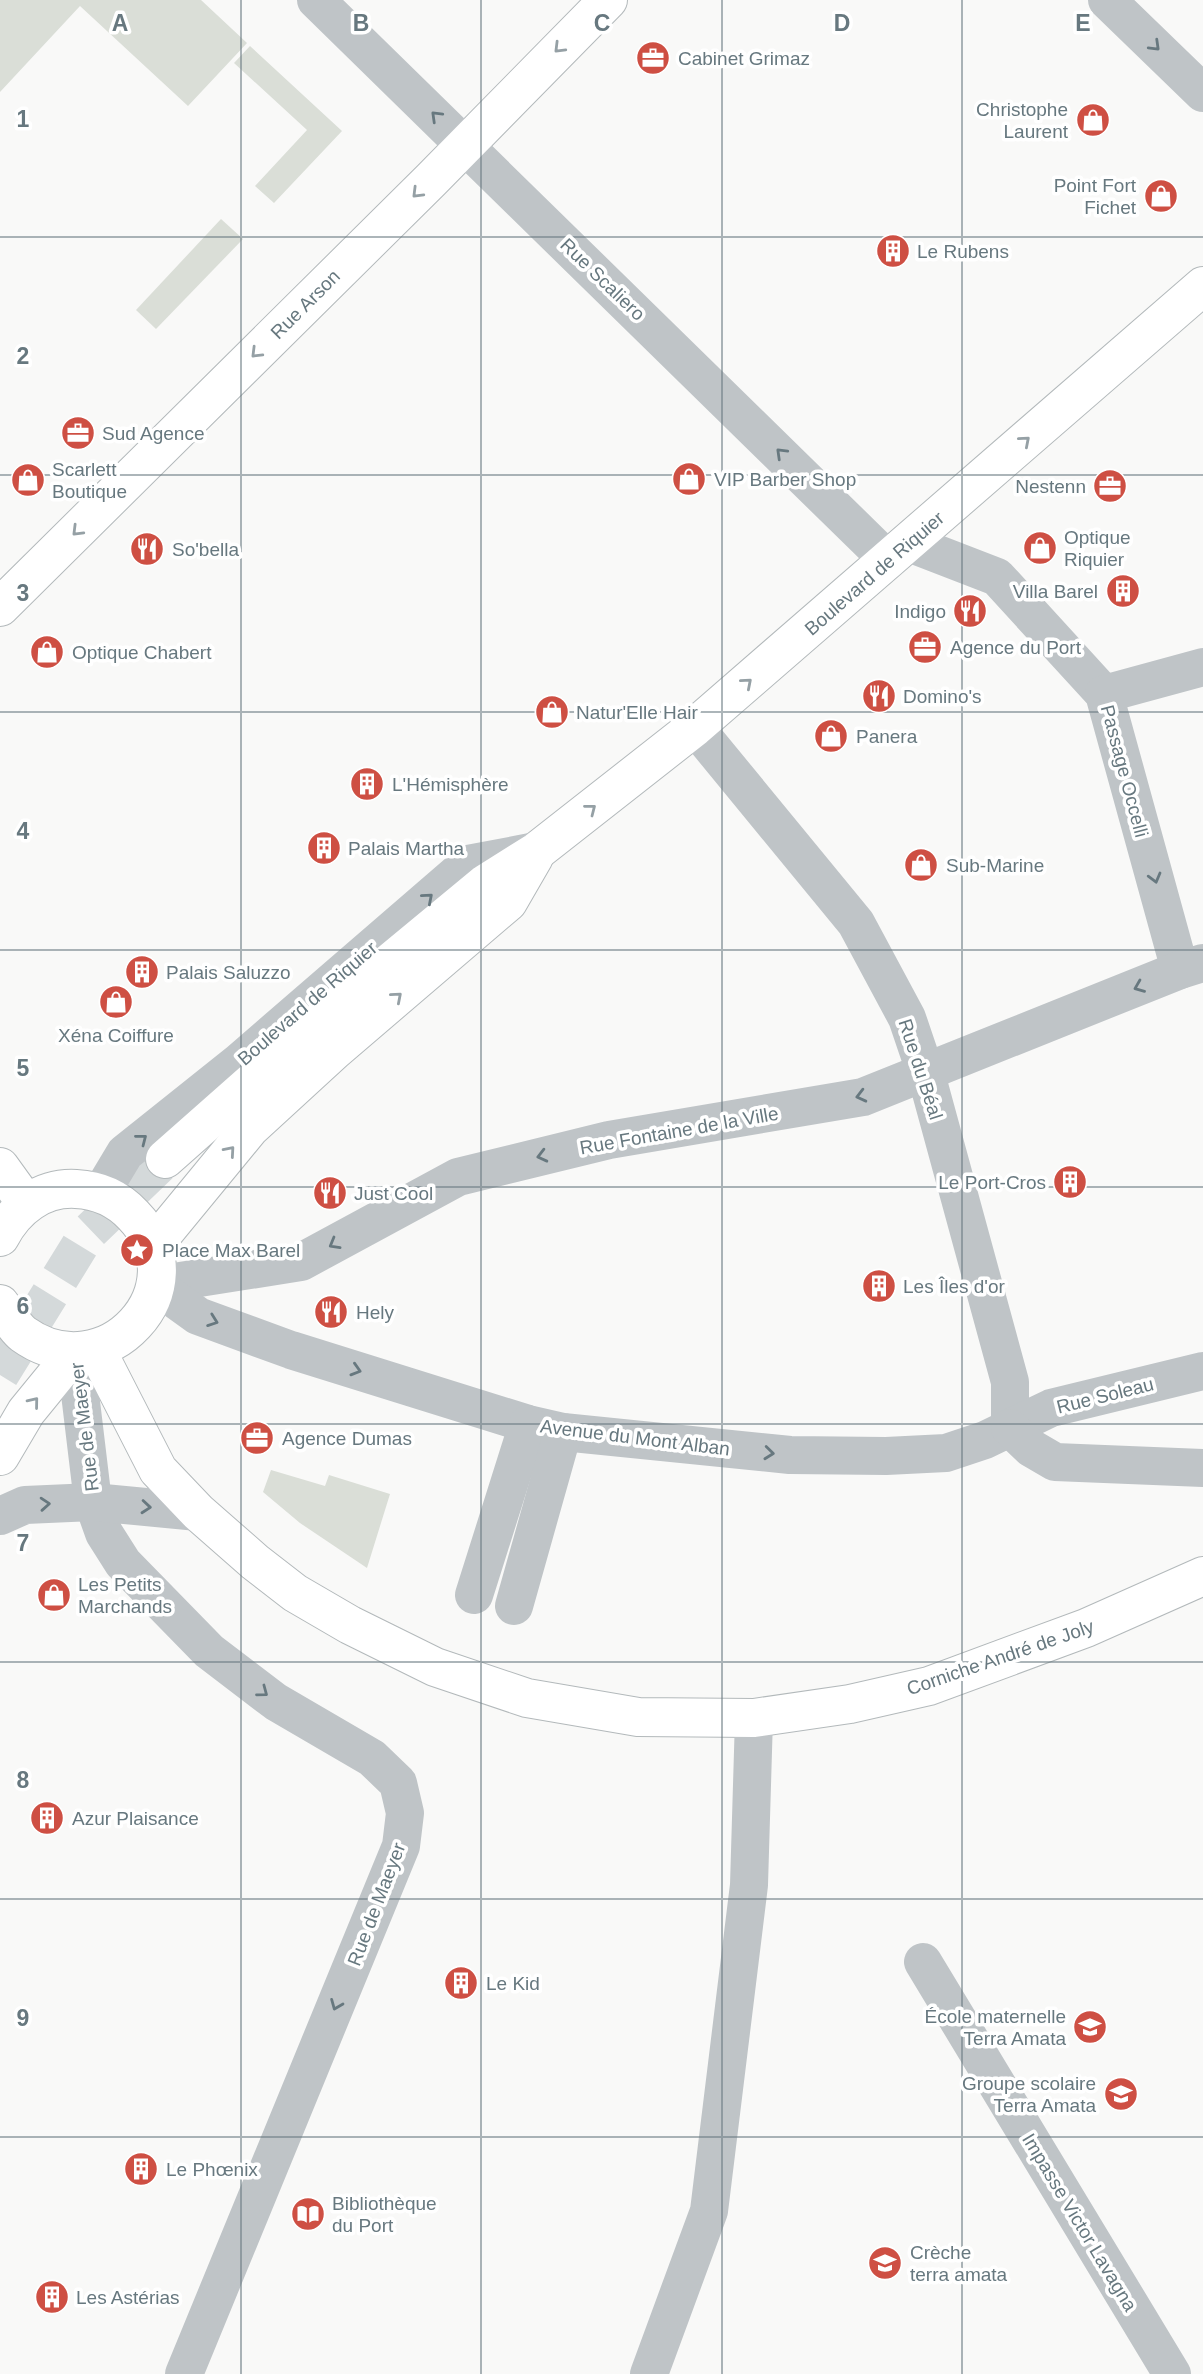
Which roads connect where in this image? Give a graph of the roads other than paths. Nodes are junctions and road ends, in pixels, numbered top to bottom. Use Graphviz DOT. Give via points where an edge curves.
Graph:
graph roads {
  1 [pos="316,0"];
  2 [pos="608,0"];
  3 [pos="1107,0"];
  4 [pos="1203,93"];
  5 [pos="465,144"];
  6 [pos="1203,286"];
  7 [pos="898,551"];
  8 [pos="0,607"];
  9 [pos="1203,667"];
  10 [pos="1104,694"];
  11 [pos="695,727"];
  12 [pos="537,851"];
  13 [pos="1191,967"];
  14 [pos="926,1074"];
  15 [pos="164,1159"];
  16 [pos="0,1167"];
  17 [pos="101,1193"];
  18 [pos="26,1203"];
  19 [pos="0,1237"];
  20 [pos="153,1246"];
  21 [pos="155,1285"];
  22 [pos="0,1304"];
  23 [pos="85,1350"];
  24 [pos="1203,1371"];
  25 [pos="545,1428"];
  26 [pos="1010,1428"];
  27 [pos="0,1456"];
  28 [pos="1203,1468"];
  29 [pos="93,1502"];
  30 [pos="198,1512"];
  31 [pos="0,1516"];
  32 [pos="1203,1576"];
  33 [pos="474,1595"];
  34 [pos="514,1606"];
  35 [pos="754,1718"];
  36 [pos="923,1962"];
  37 [pos="184,2374"];
  38 [pos="649,2374"];
  39 [pos="1172,2374"];
  5 -- 1 [label="street, Rue Scaliero, one-way"];
  2 -- 5 [label="main road, Rue Arson, one-way"];
  3 -- 4 [label="street, one-way"];
  7 -- 5 [label="street, Rue Scaliero, one-way"];
  5 -- 8 [label="main road, Rue Arson, one-way"];
  7 -- 6 [label="main road, Boulevard de Riquier, one-way"];
  7 -- 10 [label="street, Passage Occelli" via="997,577"];
  11 -- 7 [label="main road, Boulevard de Riquier, one-way"];
  9 -- 10 [label="street"];
  10 -- 13 [label="street, Passage Occelli, one-way"];
  12 -- 11 [label="main road, Boulevard de Riquier, one-way"];
  11 -- 14 [label="street, Rue du Béal" via="856,923 907,1018"];
  12 -- 15 [label="main road, Boulevard de Riquier" via="486,883"];
  17 -- 12 [label="street, Boulevard de Riquier, one-way" via="125,1153 239,1062 468,864"];
  20 -- 12 [label="main road, Boulevard de Riquier, one-way" via="250,1128 508,902"];
  13 -- 14 [label="street, Rue Fontaine de la Ville, one-way"];
  14 -- 21 [label="street, Rue Fontaine de la Ville, one-way" via="863,1097 609,1140 458,1177 301,1262"];
  14 -- 26 [label="street, Rue du Béal" via="1010,1382"];
  16 -- 18 [label="main road"];
  17 -- 18 [label="main road" via="75,1188 49,1192"];
  17 -- 20 [label="main road" via="124,1205 142,1224"];
  18 -- 19 [label="main road"];
  20 -- 21 [label="main road"];
  21 -- 23 [label="main road" via="143,1317 124,1336"];
  21 -- 25 [label="street, Avenue du Mont Alban, one-way" via="198,1316 291,1350"];
  22 -- 23 [label="main road" via="21,1332 46,1347"];
  27 -- 23 [label="main road, one-way" via="26,1412"];
  23 -- 29 [label="street, Rue de Maeyer"];
  23 -- 30 [label="main road, Corniche André de Joly" via="158,1470"];
  24 -- 26 [label="street, Rue Soleau" via="1051,1408"];
  25 -- 26 [label="street, Avenue du Mont Alban, one-way" via="790,1455 886,1456 946,1452"];
  25 -- 33 [label="street"];
  25 -- 34 [label="street"];
  26 -- 28 [label="street" via="1055,1462"];
  29 -- 30 [label="street, Rue de Maeyer, one-way"];
  31 -- 29 [label="street, Rue de Maeyer, one-way" via="25,1505"];
  29 -- 37 [label="street, Rue de Maeyer, one-way" via="122,1563 209,1651 276,1702 372,1758 398,1783 405,1813 401,1846"];
  30 -- 35 [label="main road, Corniche André de Joly" via="295,1592 435,1667 527,1698 638,1717"];
  32 -- 35 [label="main road, Corniche André de Joly" via="1086,1628 929,1686"];
  35 -- 38 [label="street" via="749,1885 709,2211"];
  36 -- 39 [label="street, Impasse Victor Lavagna"];
}
